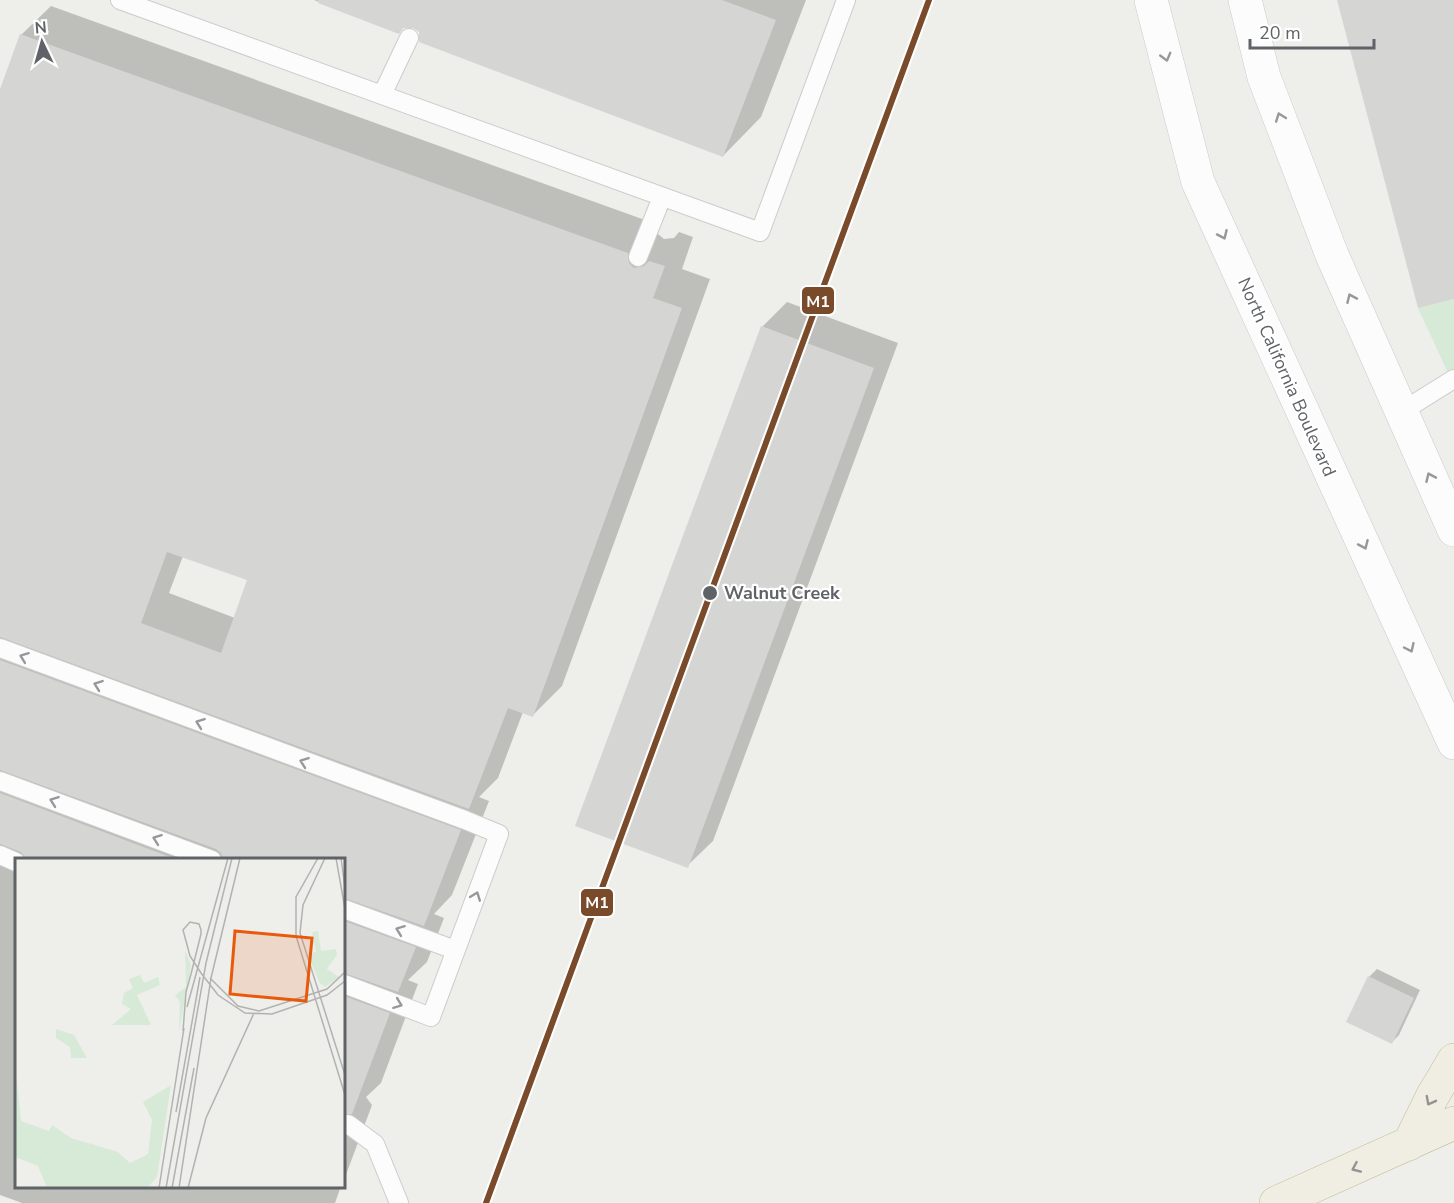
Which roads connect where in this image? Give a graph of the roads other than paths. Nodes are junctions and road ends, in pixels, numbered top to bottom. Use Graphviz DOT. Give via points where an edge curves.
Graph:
graph roads {
  1 [pos="120,0"];
  2 [pos="846,0"];
  3 [pos="1151,0"];
  4 [pos="1245,0"];
  5 [pos="409,38"];
  6 [pos="382,95"];
  7 [pos="662,197"];
  8 [pos="638,257"];
  9 [pos="1454,380"];
  10 [pos="1401,412"];
  11 [pos="1454,530"];
  12 [pos="0,648"];
  13 [pos="1454,743"];
  14 [pos="0,781"];
  15 [pos="0,855"];
  16 [pos="207,858"];
  17 [pos="15,862"];
  18 [pos="345,909"];
  19 [pos="455,950"];
  20 [pos="345,984"];
  21 [pos="1454,1060"];
  22 [pos="1454,1123"];
  23 [pos="348,1124"];
  24 [pos="1409,1144"];
  25 [pos="399,1203"];
  26 [pos="1276,1203"];
  1 -- 6 [label="lane"];
  2 -- 7 [label="lane" via="760,232"];
  3 -- 13 [label="main road, North California Boulevard, one-way" via="1198,182"];
  10 -- 4 [label="main road, one-way" via="1303,181 1264,77"];
  5 -- 6 [label="lane"];
  6 -- 7 [label="lane"];
  7 -- 8 [label="lane"];
  9 -- 10 [label="lane"];
  11 -- 10 [label="main road, one-way"];
  19 -- 12 [label="lane, one-way" via="499,834"];
  16 -- 14 [label="lane, one-way"];
  15 -- 17 [label="lane"];
  19 -- 18 [label="lane, one-way"];
  20 -- 19 [label="lane, one-way" via="431,1017"];
  21 -- 24 [label="highway, one-way"];
  22 -- 24 [label="highway"];
  23 -- 25 [label="lane" via="375,1144"];
  24 -- 26 [label="highway, one-way"];
}
